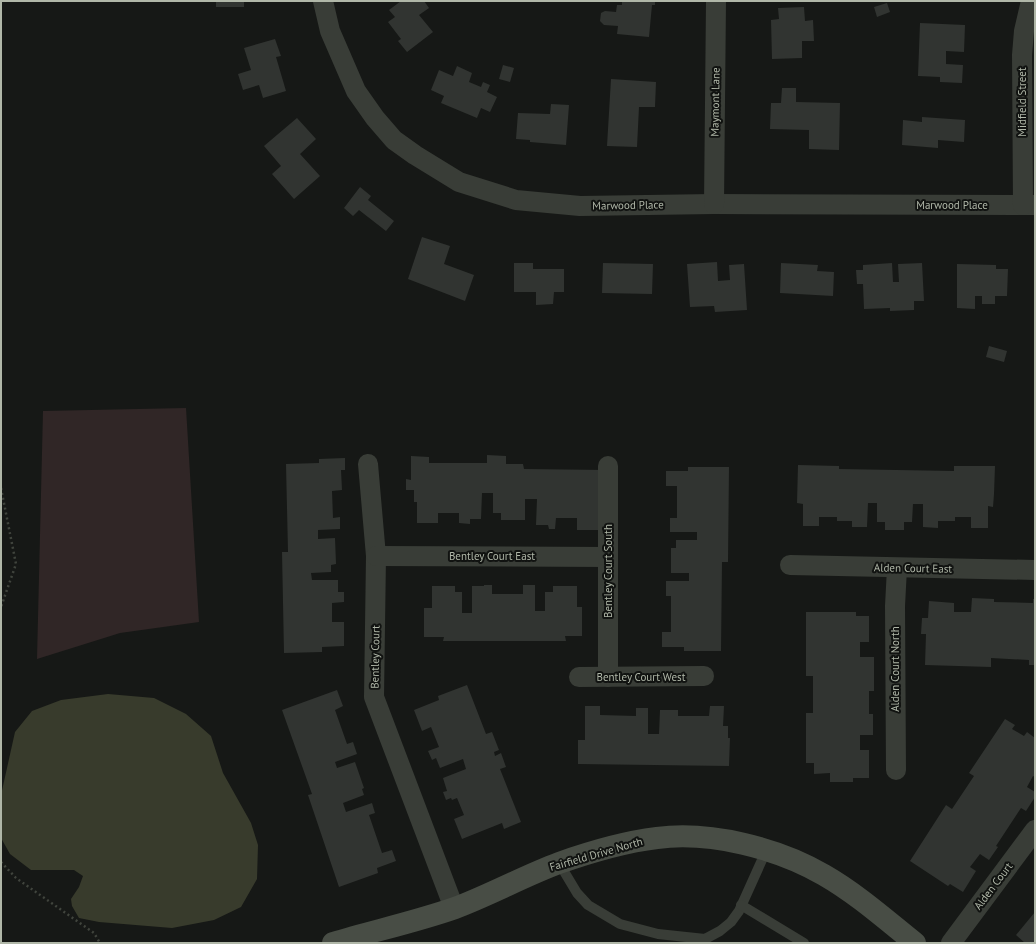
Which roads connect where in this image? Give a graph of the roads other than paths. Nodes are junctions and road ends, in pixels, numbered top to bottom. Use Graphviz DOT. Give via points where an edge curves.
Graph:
graph roads {
  1 [pos="323,1"];
  2 [pos="716,1"];
  3 [pos="1031,1"];
  4 [pos="714,204"];
  5 [pos="1029,205"];
  6 [pos="368,464"];
  7 [pos="608,466"];
  8 [pos="376,556"];
  9 [pos="608,557"];
  10 [pos="790,565"];
  11 [pos="897,568"];
  12 [pos="1035,570"];
  13 [pos="704,676"];
  14 [pos="579,677"];
  15 [pos="608,677"];
  16 [pos="896,770"];
  17 [pos="1035,830"];
  18 [pos="766,851"];
  19 [pos="559,864"];
  20 [pos="741,905"];
  21 [pos="454,908"];
  22 [pos="333,943"];
  23 [pos="804,943"];
  24 [pos="915,943"];
  25 [pos="951,943"];
  1 -- 4 [label="street, Marwood Place" via="330,31 341,60 356,91 375,118 394,140 459,182 516,200 580,206"];
  2 -- 4 [label="street, Maymont Lane"];
  3 -- 5 [label="street, Midfield Street" via="1024,31 1021,78"];
  4 -- 5 [label="street, Marwood Place"];
  6 -- 8 [label="street, Bentley Court"];
  7 -- 9 [label="street, Bentley Court South"];
  8 -- 9 [label="street, Bentley Court East"];
  8 -- 21 [label="street, Bentley Court" via="374,697"];
  9 -- 15 [label="street, Bentley Court South"];
  10 -- 11 [label="street, Alden Court East"];
  11 -- 12 [label="street, Alden Court East"];
  11 -- 16 [label="street, Alden Court North"];
  13 -- 15 [label="street, Bentley Court West"];
  14 -- 15 [label="street, Bentley Court West"];
  17 -- 25 [label="street, Alden Court"];
  18 -- 19 [label="street, Fairfield Drive North" via="733,842 693,837 658,838 625,844"];
  18 -- 20 [label="lane"];
  18 -- 24 [label="street, Fairfield Drive North" via="781,855 823,875 861,899"];
  19 -- 20 [label="lane" via="577,893 588,905 620,924 658,934 705,939 731,922"];
  19 -- 21 [label="street, Fairfield Drive North"];
  20 -- 23 [label="lane"];
  21 -- 22 [label="street, Fairfield Drive North"];
}
